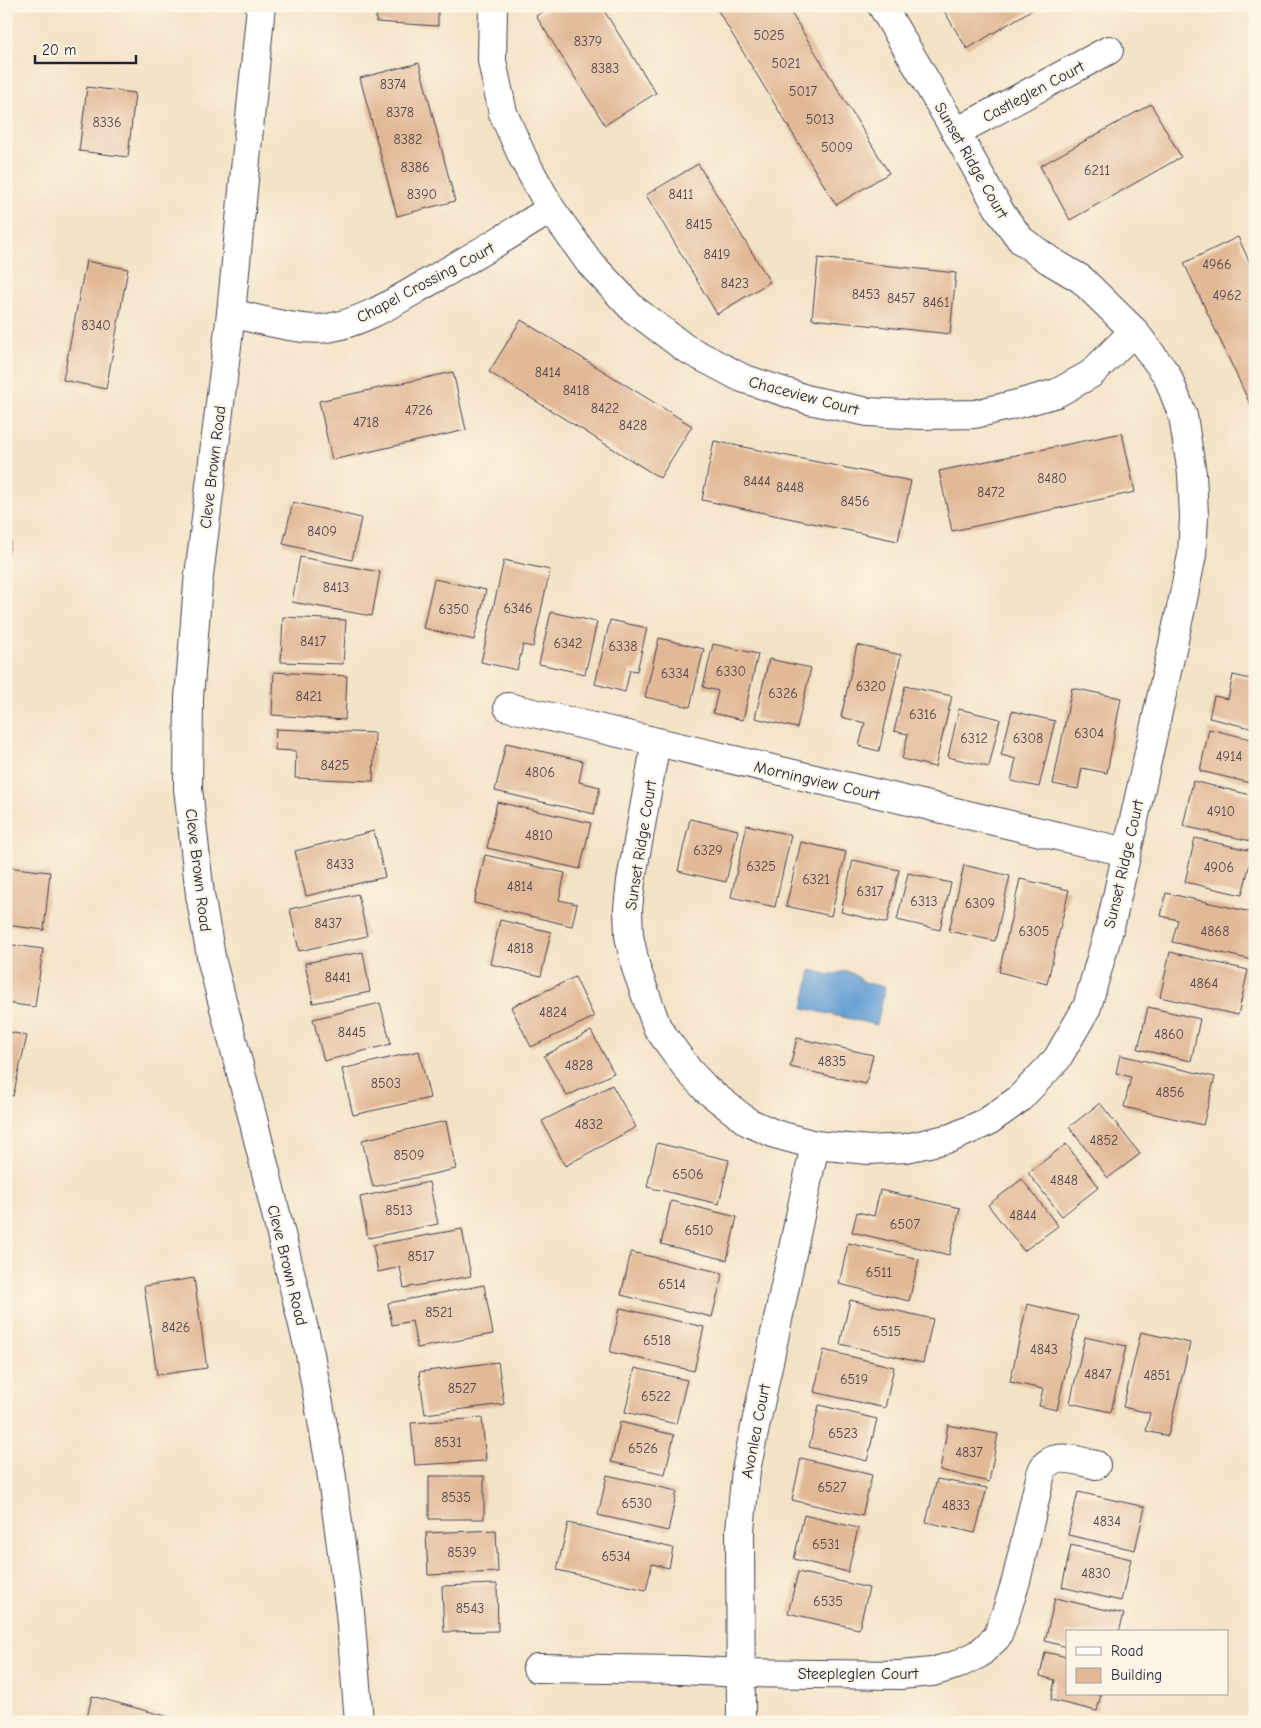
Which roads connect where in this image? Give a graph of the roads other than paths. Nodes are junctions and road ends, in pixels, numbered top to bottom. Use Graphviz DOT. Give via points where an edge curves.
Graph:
graph roads {
  1 [pos="261,6"];
  2 [pos="493,6"];
  3 [pos="882,6"];
  4 [pos="1109,50"];
  5 [pos="956,132"];
  6 [pos="551,209"];
  7 [pos="231,314"];
  8 [pos="1134,331"];
  9 [pos="508,707"];
  10 [pos="656,742"];
  11 [pos="1126,852"];
  12 [pos="815,1145"];
  13 [pos="1096,1465"];
  14 [pos="537,1668"];
  15 [pos="740,1673"];
  16 [pos="359,1722"];
  17 [pos="741,1722"];
  1 -- 7 [label="street, Cleve Brown Road"];
  2 -- 6 [label="street, Chaceview Court" via="492,60 503,113"];
  3 -- 5 [label="street, Sunset Ridge Court"];
  4 -- 5 [label="street, Castleglen Court"];
  5 -- 8 [label="street, Sunset Ridge Court" via="1001,214 1021,240 1081,279"];
  6 -- 7 [label="street, Chapel Crossing Court" via="379,310 352,322 326,329 305,328"];
  6 -- 8 [label="street, Chaceview Court" via="589,262 632,308 685,348 742,378 809,400 868,412 975,414 1056,393 1091,374"];
  7 -- 16 [label="street, Cleve Brown Road" via="198,584 189,698 188,788 200,895 212,962 310,1354 331,1471 350,1612"];
  8 -- 11 [label="street, Sunset Ridge Court" via="1167,375 1183,416 1192,474 1194,516 1192,555"];
  9 -- 10 [label="street, Morningview Court"];
  10 -- 11 [label="street, Morningview Court"];
  10 -- 12 [label="street, Sunset Ridge Court" via="628,909 629,936 636,968 657,1027 707,1090 748,1122 775,1134"];
  11 -- 12 [label="street, Sunset Ridge Court" via="1112,919 1087,1007 1057,1059 1019,1099 986,1122 951,1138 906,1148 869,1150"];
  12 -- 15 [label="street, Avonlea Court" via="746,1470 740,1530"];
  13 -- 15 [label="street, Steepleglen Court" via="1068,1458 1055,1459 1044,1466 1006,1614 996,1636 979,1654 956,1666 901,1675"];
  14 -- 15 [label="street, Steepleglen Court"];
  15 -- 17 [label="street, Avonlea Court"];
}
